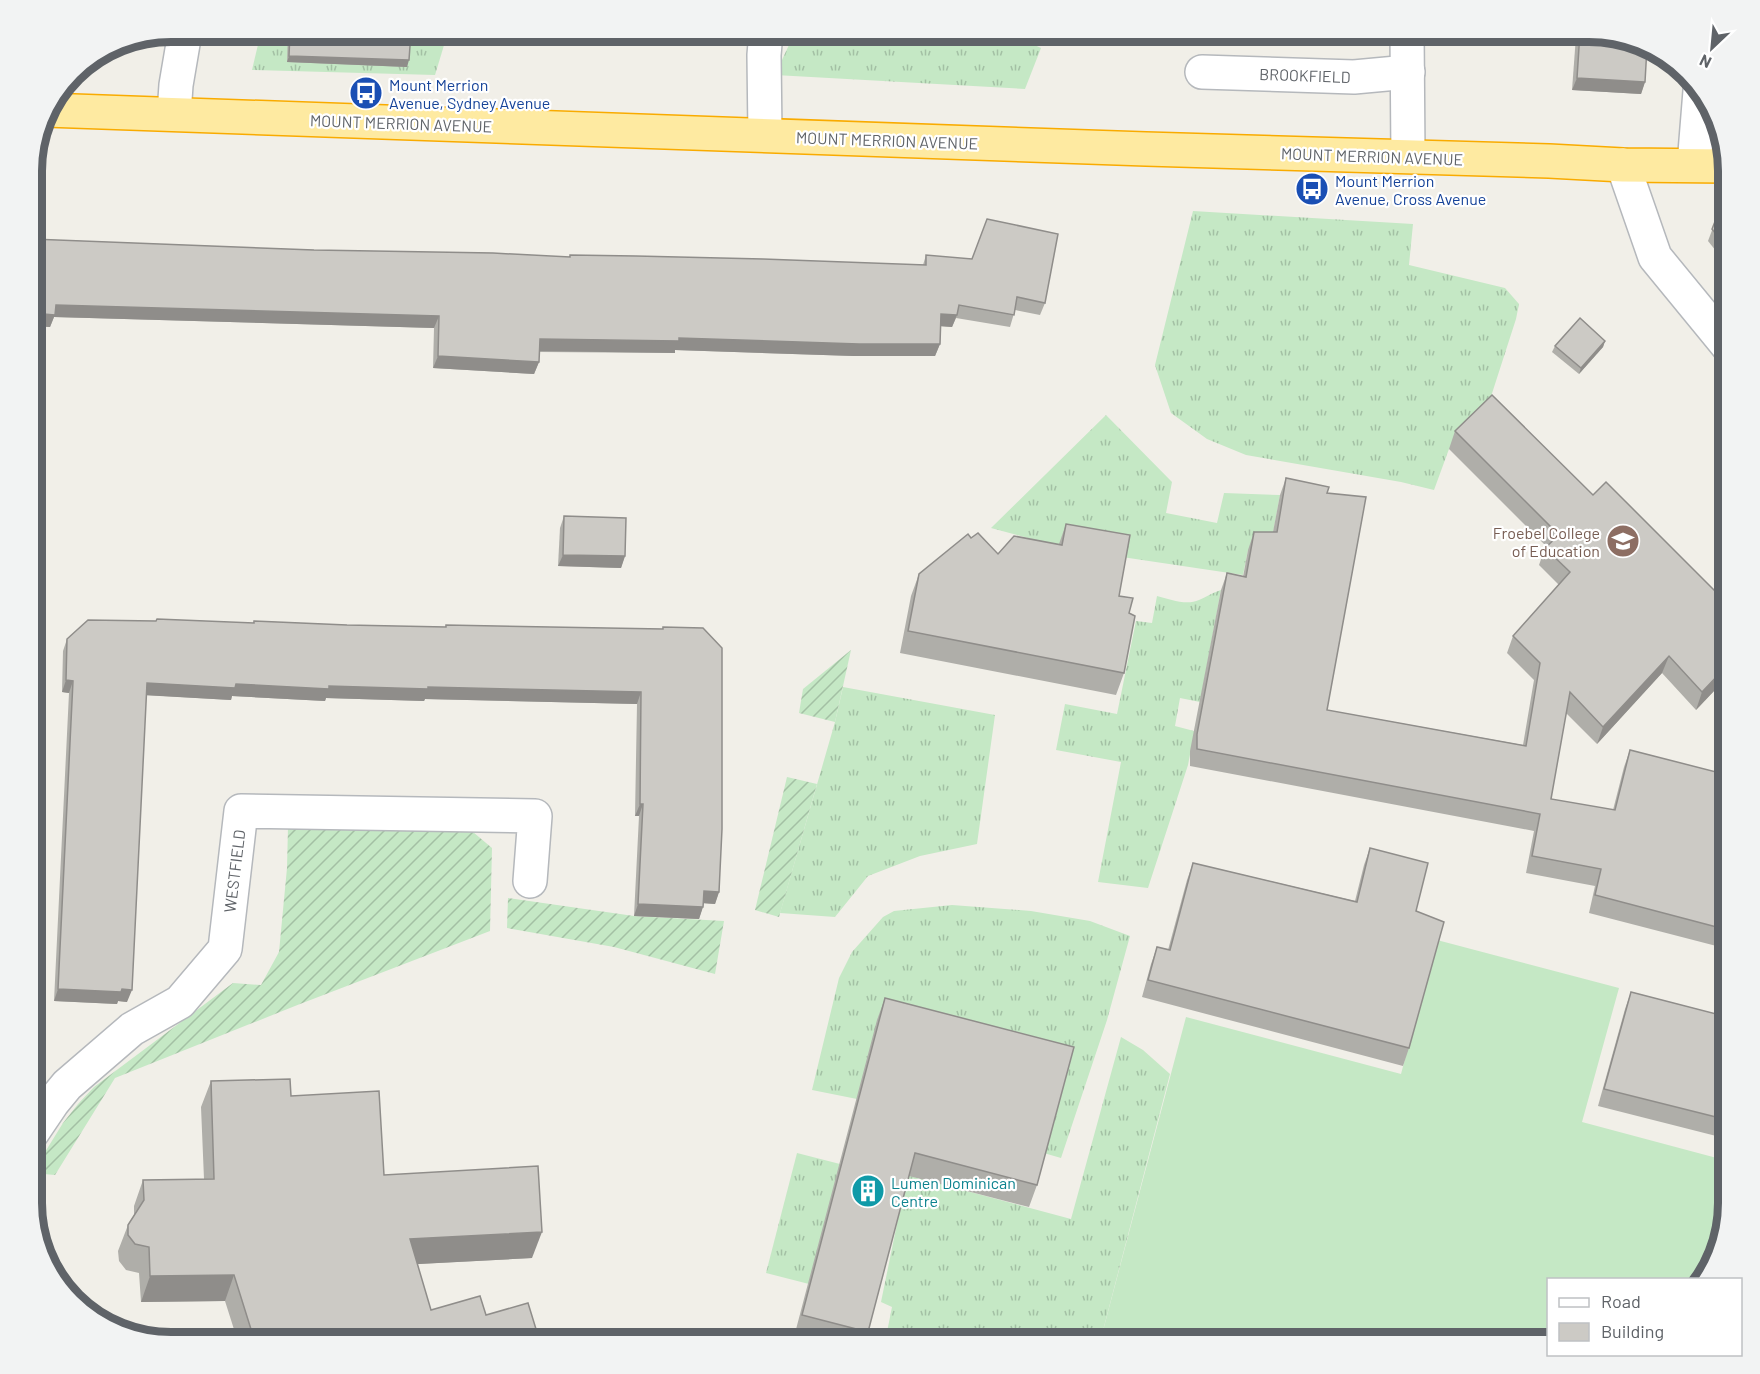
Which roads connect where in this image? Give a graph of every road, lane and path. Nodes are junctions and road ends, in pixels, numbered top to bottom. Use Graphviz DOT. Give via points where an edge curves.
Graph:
graph roads {
  1 [pos="183,42"];
  2 [pos="765,42"];
  3 [pos="1407,42"];
  4 [pos="1202,72"];
  5 [pos="1408,72"];
  6 [pos="1699,104"];
  7 [pos="57,110"];
  8 [pos="174,114"];
  9 [pos="765,135"];
  10 [pos="1408,156"];
  11 [pos="1623,165"];
  12 [pos="1694,165"];
  13 [pos="1718,166"];
  14 [pos="1718,334"];
  15 [pos="530,881"];
  16 [pos="42,1118"];
  1 -- 8 [label="street"];
  2 -- 9 [label="street"];
  3 -- 5 [label="street"];
  4 -- 5 [label="street, BROOKFIELD" via="1354,77"];
  5 -- 10 [label="street"];
  6 -- 12 [label="street"];
  7 -- 8 [label="highway, MOUNT MERRION AVENUE"];
  8 -- 9 [label="highway, MOUNT MERRION AVENUE"];
  9 -- 10 [label="highway, MOUNT MERRION AVENUE"];
  10 -- 11 [label="highway, MOUNT MERRION AVENUE"];
  11 -- 12 [label="highway, MOUNT MERRION AVENUE"];
  11 -- 14 [label="street" via="1655,257"];
  12 -- 13 [label="highway, MOUNT MERRION AVENUE"];
  15 -- 16 [label="street, WESTFIELD" via="535,816 241,811 225,949 180,1002 132,1029 67,1085"];
}
